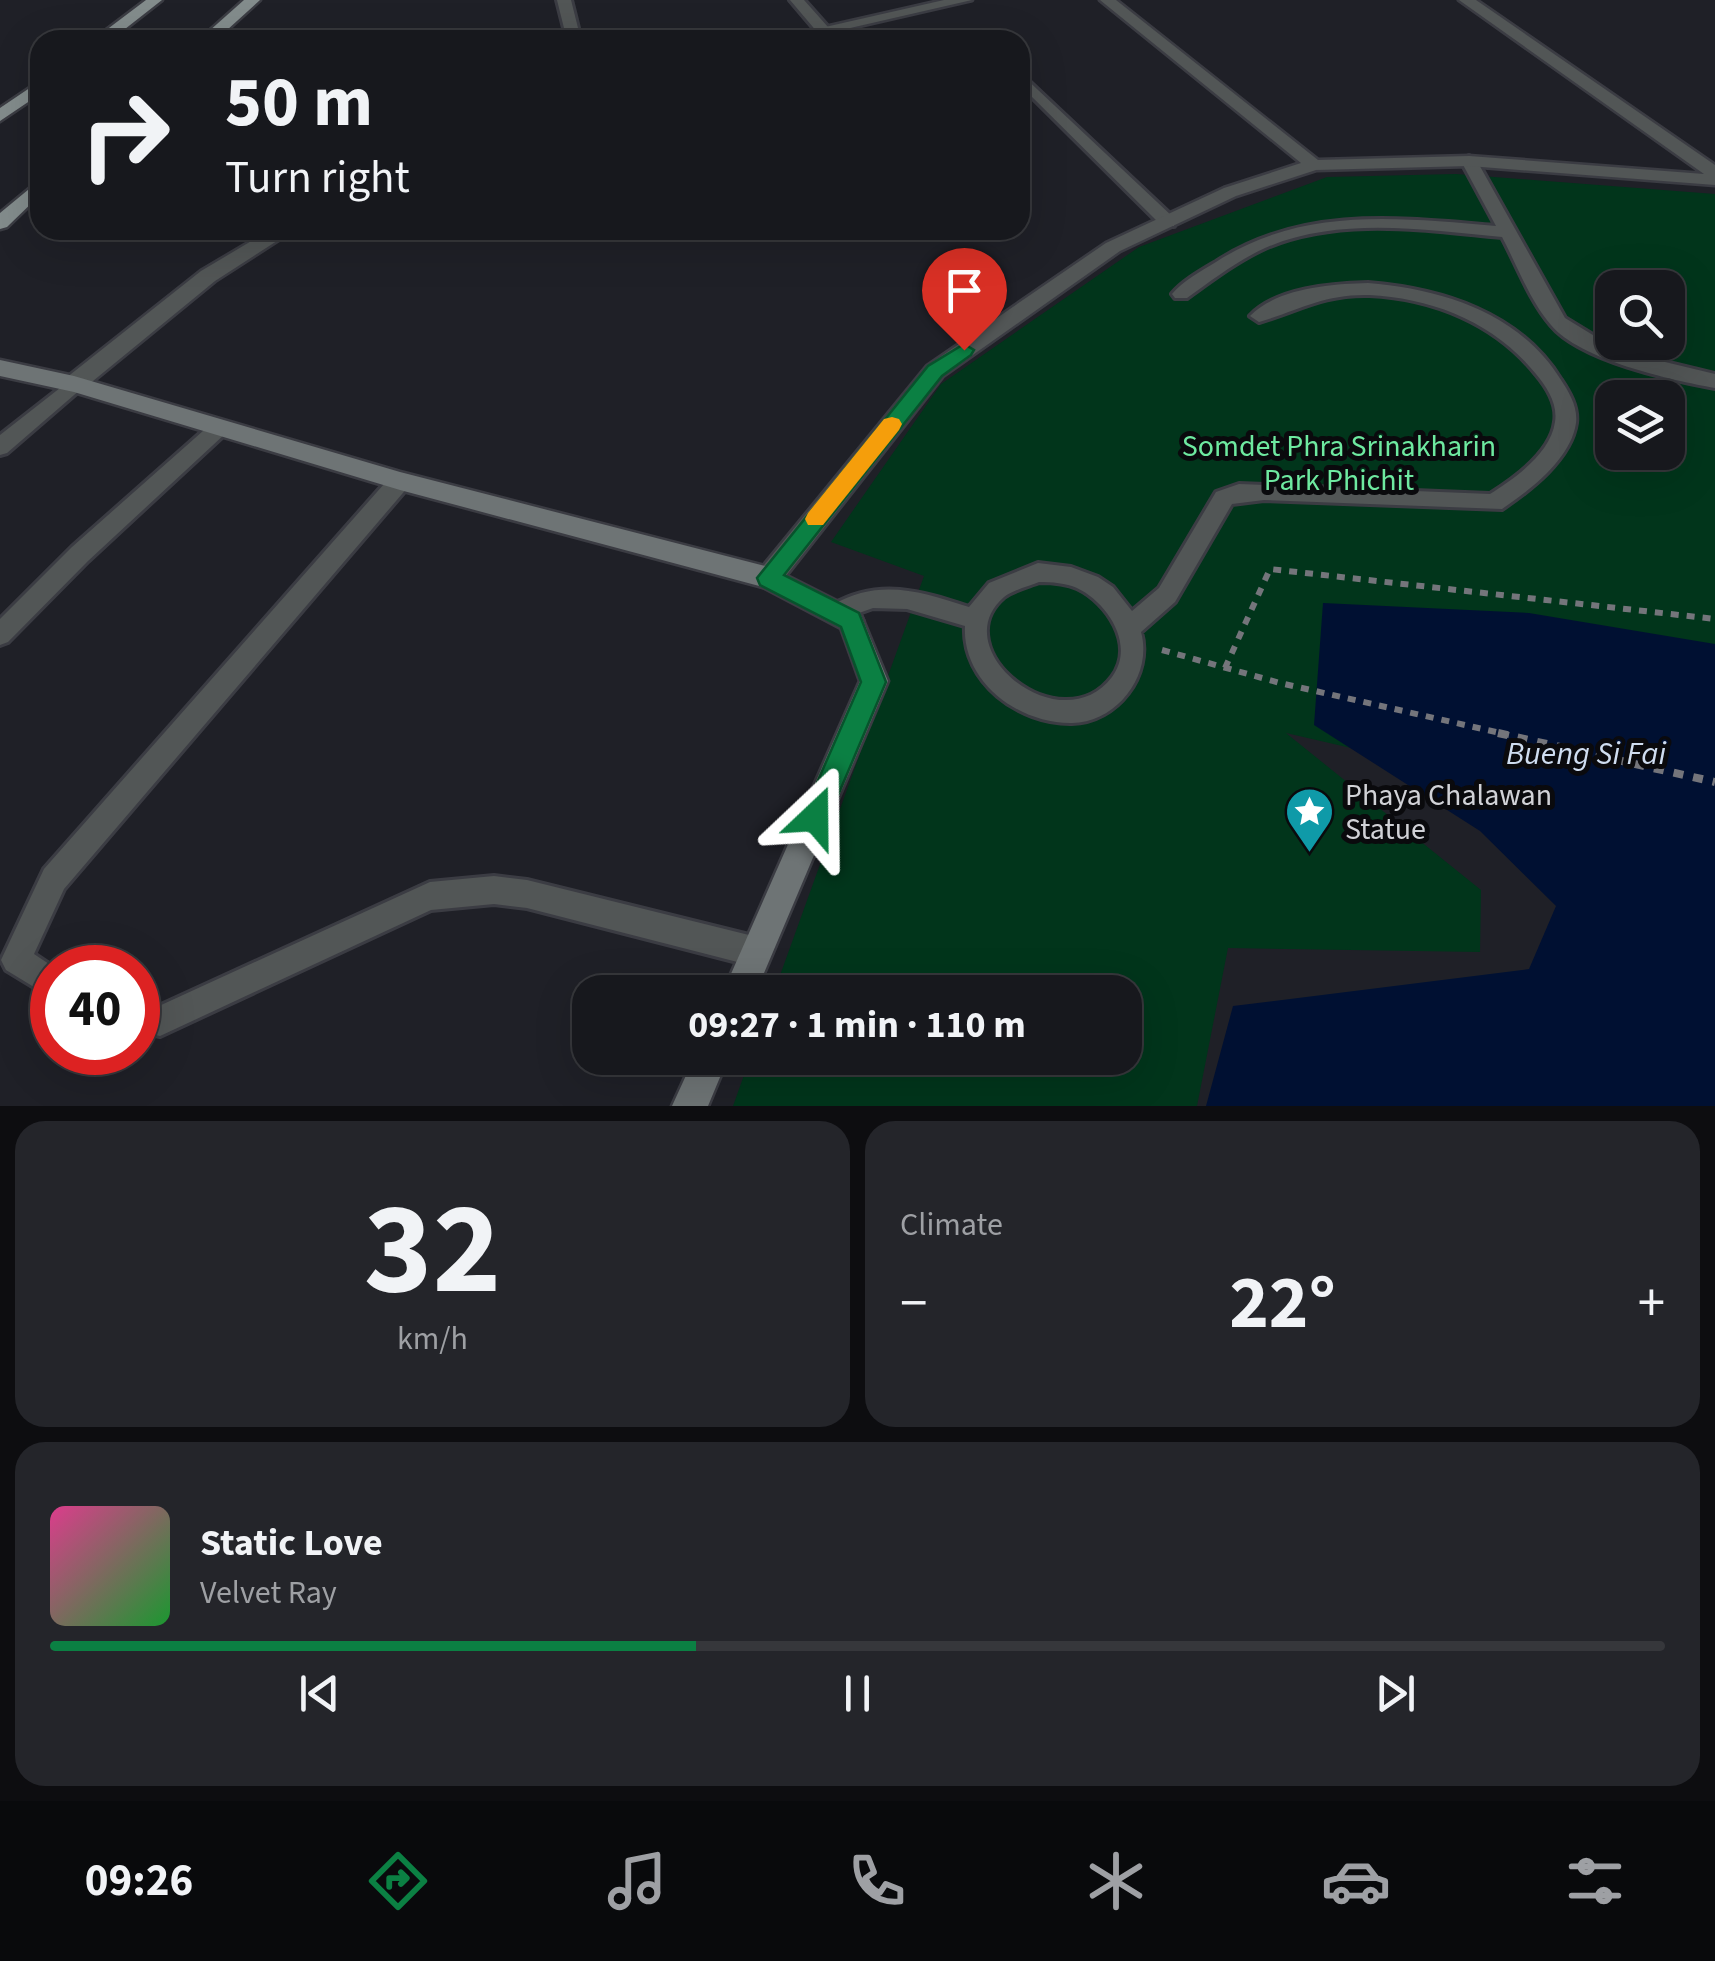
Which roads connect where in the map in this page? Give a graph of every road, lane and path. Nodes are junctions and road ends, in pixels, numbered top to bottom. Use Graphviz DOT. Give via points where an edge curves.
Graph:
graph roads {
  1 [pos="154,0"];
  2 [pos="253,0"];
  3 [pos="564,0"];
  4 [pos="797,0"];
  5 [pos="965,0"];
  6 [pos="1107,0"];
  7 [pos="1466,0"];
  8 [pos="114,30"];
  9 [pos="218,30"];
  10 [pos="572,30"];
  11 [pos="823,30"];
  12 [pos="1030,87"];
  13 [pos="30,94"];
  14 [pos="0,116"];
  15 [pos="1469,161"];
  16 [pos="1314,166"];
  17 [pos="1715,176"];
  18 [pos="30,194"];
  19 [pos="0,222"];
  20 [pos="1168,222"];
  21 [pos="1507,232"];
  22 [pos="267,240"];
  23 [pos="1180,294"];
  24 [pos="1260,316"];
  25 [pos="0,368"];
  26 [pos="1715,380"];
  27 [pos="74,384"];
  28 [pos="219,428"];
  29 [pos="0,448"];
  30 [pos="400,481"];
  31 [pos="768,578"];
  32 [pos="1715,619"];
  33 [pos="976,620"];
  34 [pos="851,621"];
  35 [pos="1132,635"];
  36 [pos="0,636"];
  37 [pos="1225,668"];
  38 [pos="1715,782"];
  39 [pos="757,952"];
  40 [pos="30,969"];
  41 [pos="747,975"];
  42 [pos="160,1021"];
  43 [pos="704,1075"];
  44 [pos="690,1106"];
  1 -- 8 [label="main road"];
  2 -- 9 [label="main road"];
  3 -- 10 [label="lane"];
  4 -- 11 [label="lane"];
  5 -- 11 [label="street"];
  6 -- 16 [label="street"];
  7 -- 17 [label="street"];
  12 -- 20 [label="lane"];
  13 -- 14 [label="main road"];
  15 -- 16 [label="street"];
  15 -- 17 [label="street"];
  15 -- 21 [label="lane"];
  16 -- 20 [label="street" via="1230,192"];
  18 -- 19 [label="main road"];
  20 -- 31 [label="street" via="1114,247 935,371"];
  21 -- 23 [label="lane" via="1348,224 1301,231 1262,244"];
  21 -- 26 [label="lane" via="1547,307 1576,336 1644,364"];
  22 -- 27 [label="street" via="208,276"];
  24 -- 35 [label="lane" via="1290,300 1339,290 1422,297 1465,309 1506,332 1540,363 1563,404 1564,431 1522,486 1494,503 1264,492 1224,498 1167,594"];
  25 -- 27 [label="street"];
  27 -- 28 [label="street"];
  27 -- 29 [label="lane"];
  28 -- 30 [label="street"];
  28 -- 36 [label="lane"];
  30 -- 31 [label="street"];
  30 -- 40 [label="lane" via="54,880 16,960"];
  31 -- 34 [label="street"];
  32 -- 37 [label="path" via="1270,570"];
  33 -- 34 [label="lane" via="886,596 840,612"];
  33 -- 35 [label="lane" via="993,590 1014,578 1065,574 1111,599"];
  33 -- 35 [label="lane" via="976,651 987,672 1026,704 1052,711 1102,702 1120,688 1132,667"];
  34 -- 39 [label="street" via="874,682"];
  35 -- 37 [label="path"];
  37 -- 38 [label="path"];
  39 -- 41 [label="street"];
  39 -- 42 [label="lane" via="527,894 430,896"];
  43 -- 44 [label="street"];
}
